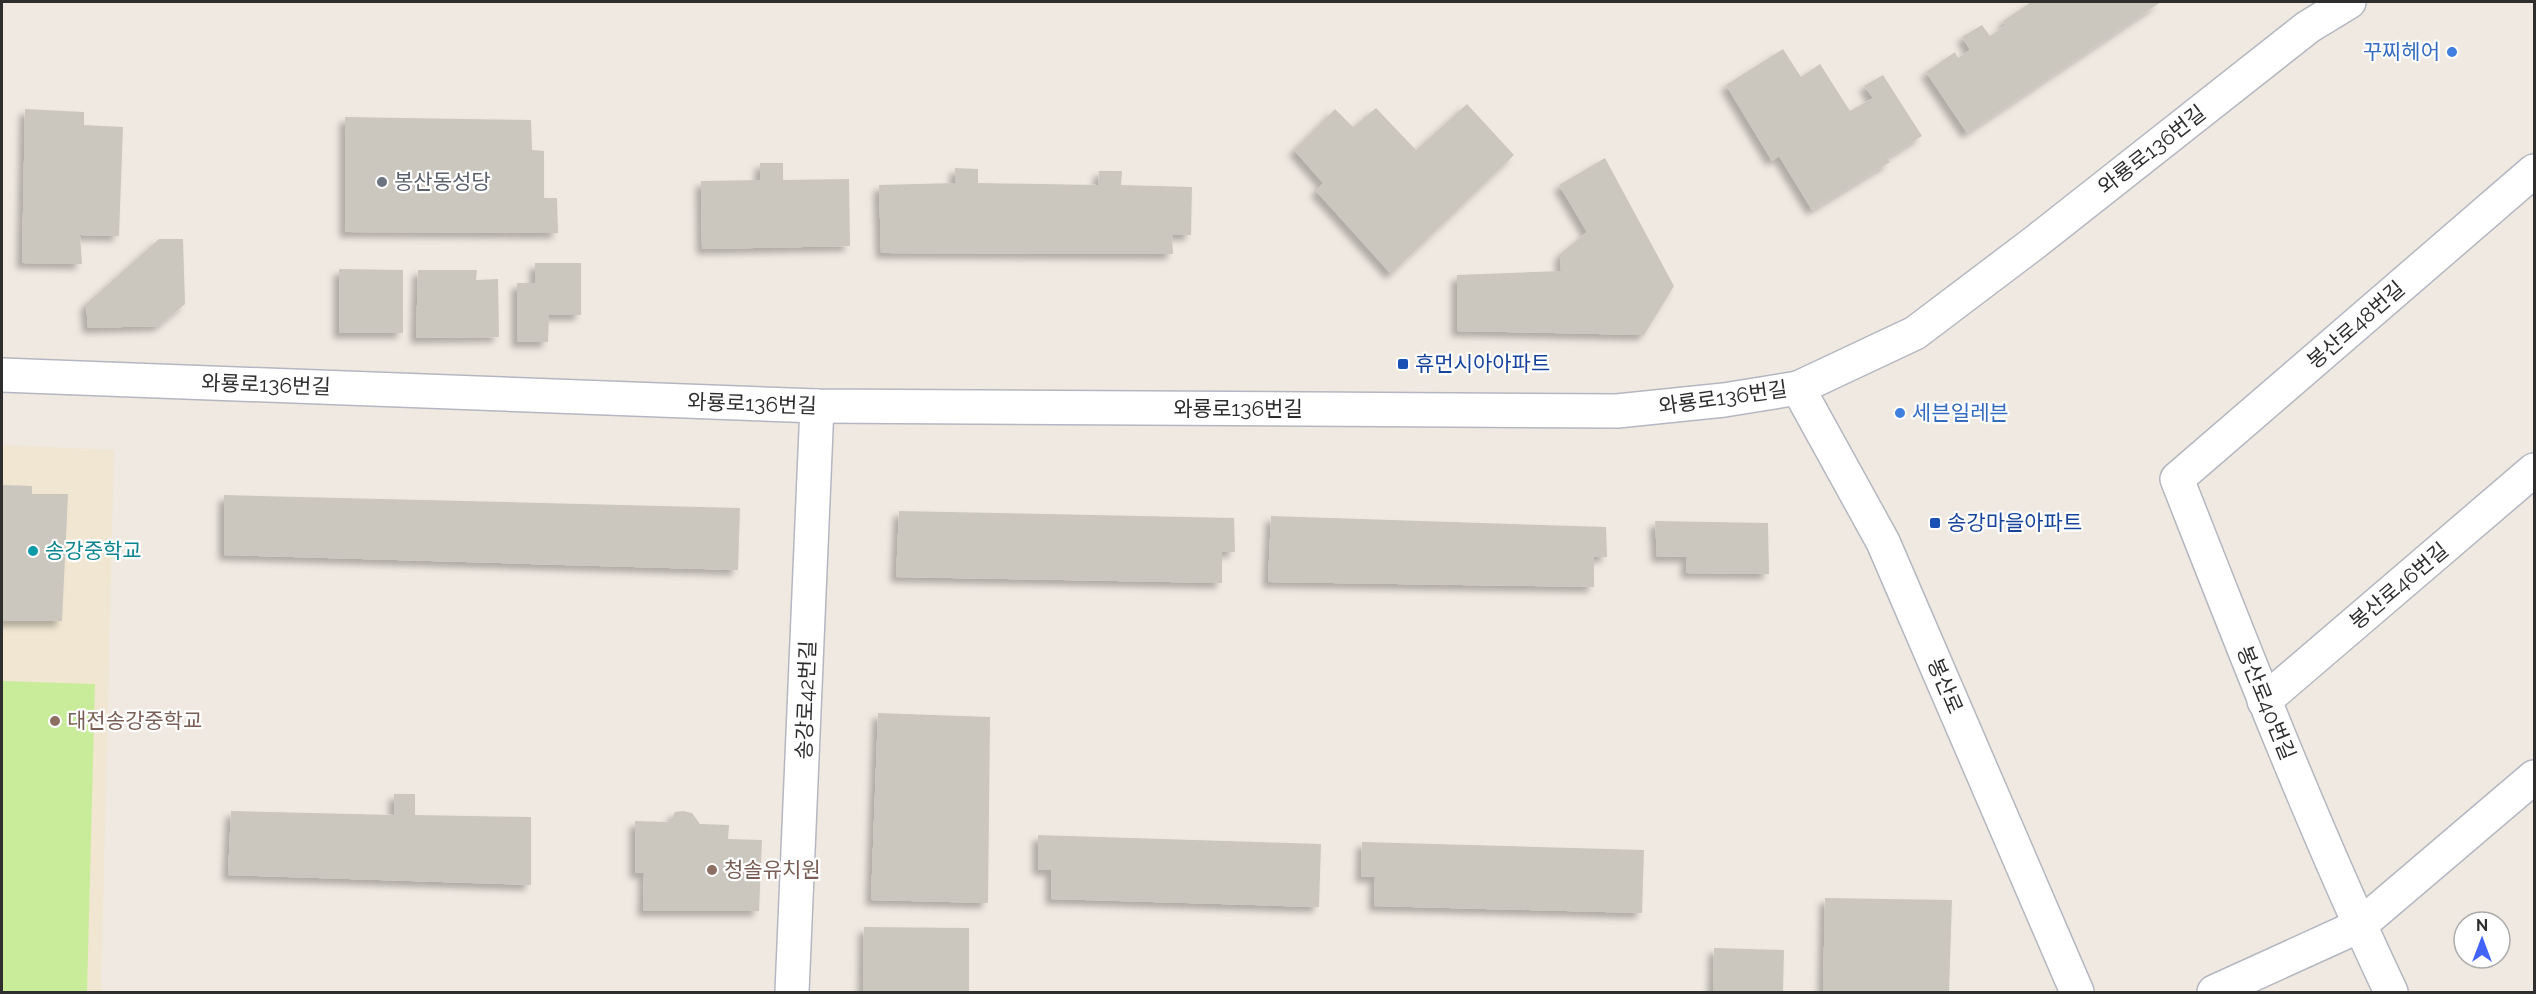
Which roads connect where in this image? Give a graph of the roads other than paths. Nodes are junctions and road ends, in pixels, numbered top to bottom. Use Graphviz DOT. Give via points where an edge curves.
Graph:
graph roads {
  1 [pos="2349,2"];
  2 [pos="2535,171"];
  3 [pos="2,375"];
  4 [pos="1798,388"];
  5 [pos="817,406"];
  6 [pos="2535,470"];
  7 [pos="2177,479"];
  8 [pos="2264,701"];
  9 [pos="2535,777"];
  10 [pos="2359,926"];
  11 [pos="792,993"];
  12 [pos="2077,993"];
  13 [pos="2214,993"];
  14 [pos="2391,993"];
  1 -- 4 [label="main road, 와룡로136번길" via="2308,27 1915,333"];
  2 -- 7 [label="main road, 봉산로48번길"];
  3 -- 5 [label="main road, 와룡로136번길"];
  4 -- 5 [label="main road, 와룡로136번길" via="1617,411"];
  4 -- 12 [label="main road, 봉산로" via="1883,542"];
  5 -- 11 [label="main road, 송강로42번길"];
  6 -- 8 [label="main road, 봉산로46번길"];
  7 -- 8 [label="main road, 봉산로40번길"];
  8 -- 10 [label="main road, 봉산로40번길"];
  9 -- 10 [label="main road"];
  10 -- 13 [label="main road"];
  10 -- 14 [label="main road, 봉산로40번길"];
}
